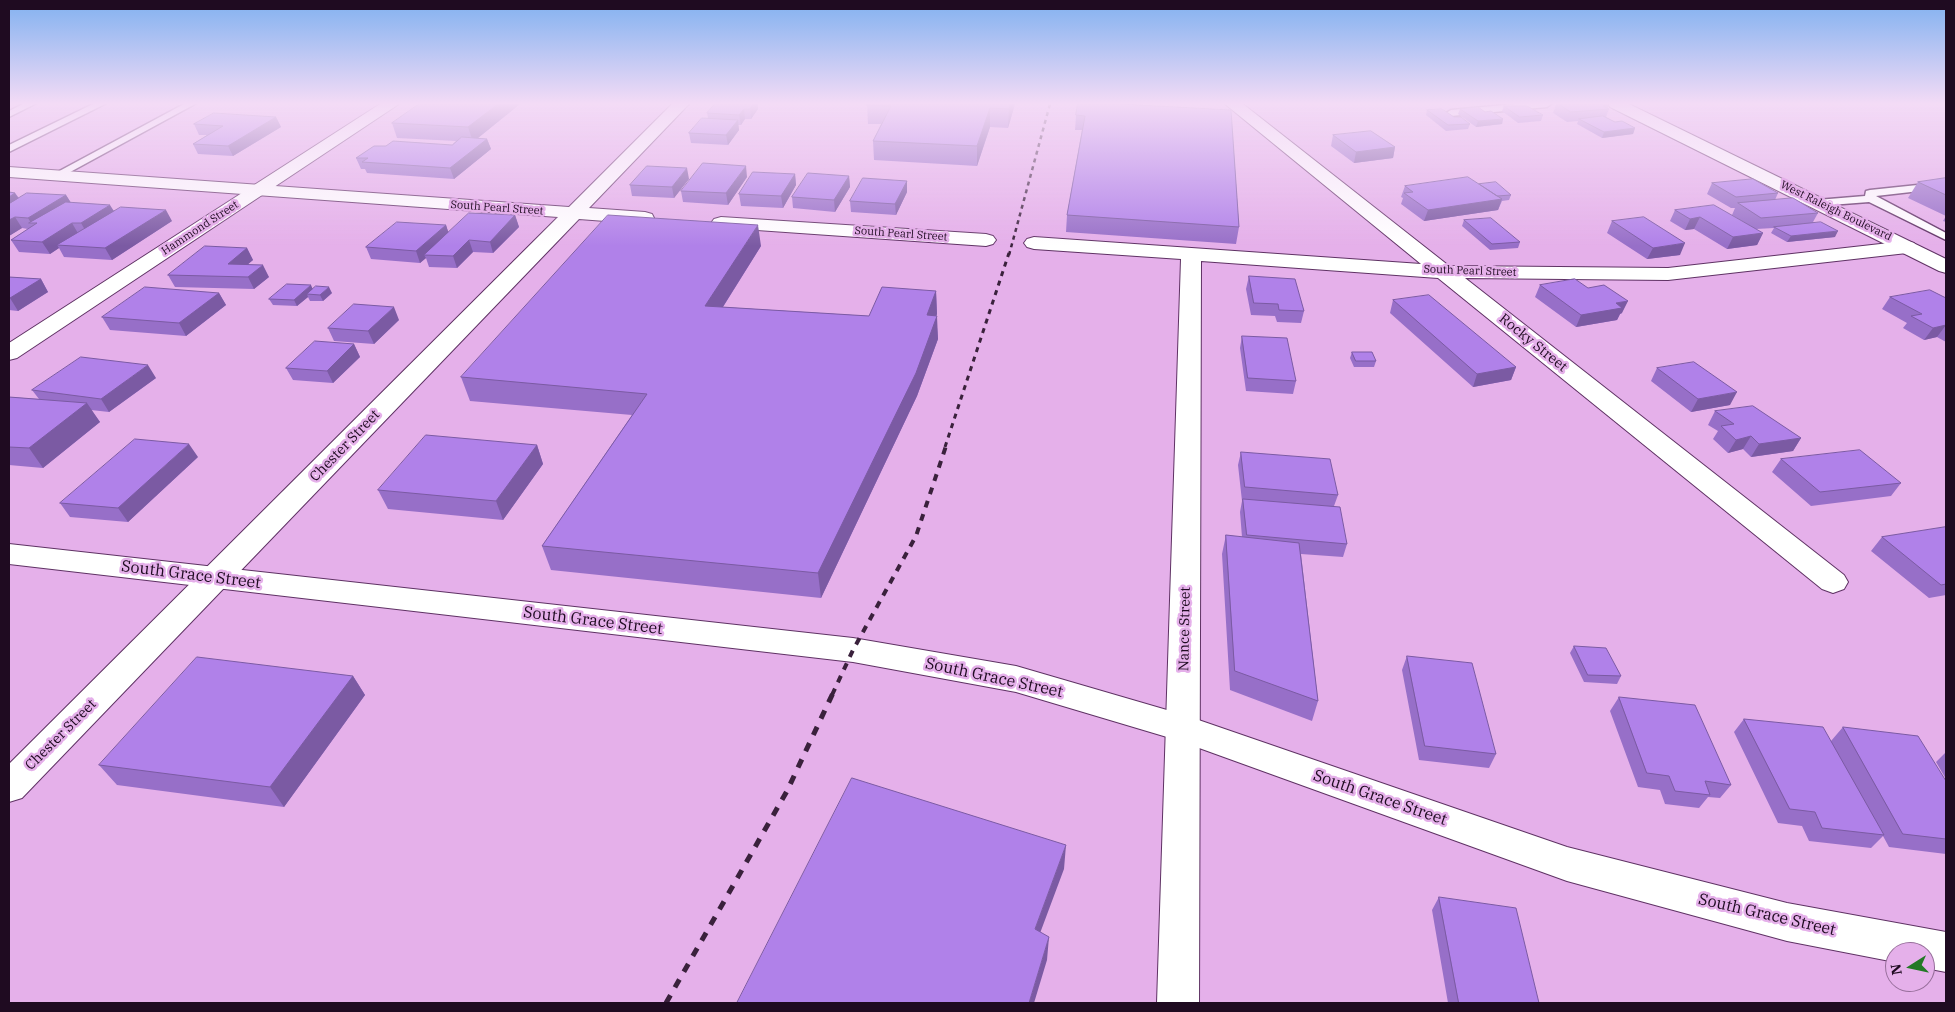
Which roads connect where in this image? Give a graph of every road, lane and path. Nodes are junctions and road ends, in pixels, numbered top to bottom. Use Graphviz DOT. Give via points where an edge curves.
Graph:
graph roads {
  1 [pos="102,151"];
  2 [pos="318,151"];
  3 [pos="634,151"];
  4 [pos="1292,151"];
  5 [pos="1712,151"];
  6 [pos="9,172"];
  7 [pos="57,175"];
  8 [pos="1946,185"];
  9 [pos="258,190"];
  10 [pos="1871,199"];
  11 [pos="1818,203"];
  12 [pos="572,214"];
  13 [pos="661,219"];
  14 [pos="700,222"];
  15 [pos="1946,237"];
  16 [pos="986,240"];
  17 [pos="1034,242"];
  18 [pos="1907,247"];
  19 [pos="1191,254"];
  20 [pos="1946,267"];
  21 [pos="1444,272"];
  22 [pos="9,353"];
  23 [pos="9,554"];
  24 [pos="217,578"];
  25 [pos="1833,582"];
  26 [pos="1184,729"];
  27 [pos="9,787"];
  28 [pos="1946,952"];
  29 [pos="1178,1003"];
  1 -- 7 [label="lane"];
  2 -- 9 [label="street, Hammond Street"];
  3 -- 12 [label="street, Chester Street"];
  4 -- 21 [label="street, Rocky Street"];
  5 -- 11 [label="street, West Raleigh Boulevard"];
  6 -- 7 [label="street, South Pearl Street"];
  7 -- 9 [label="street, South Pearl Street"];
  8 -- 10 [label="lane" via="1870,194"];
  9 -- 12 [label="street, South Pearl Street"];
  9 -- 22 [label="street, Hammond Street"];
  10 -- 11 [label="lane"];
  10 -- 15 [label="lane"];
  11 -- 18 [label="street, West Raleigh Boulevard"];
  12 -- 13 [label="street, South Pearl Street"];
  12 -- 24 [label="street, Chester Street"];
  14 -- 16 [label="street, South Pearl Street"];
  17 -- 19 [label="street, South Pearl Street"];
  18 -- 20 [label="street, West Raleigh Boulevard"];
  18 -- 21 [label="street, South Pearl Street" via="1668,274"];
  19 -- 21 [label="street, South Pearl Street"];
  19 -- 26 [label="street, Nance Street"];
  21 -- 25 [label="street, Rocky Street"];
  23 -- 24 [label="street, South Grace Street"];
  24 -- 26 [label="street, South Grace Street" via="853,650 1016,679"];
  24 -- 27 [label="street, Chester Street"];
  26 -- 28 [label="street, South Grace Street" via="1567,864 1787,922"];
  26 -- 29 [label="street, Nance Street"];
}
